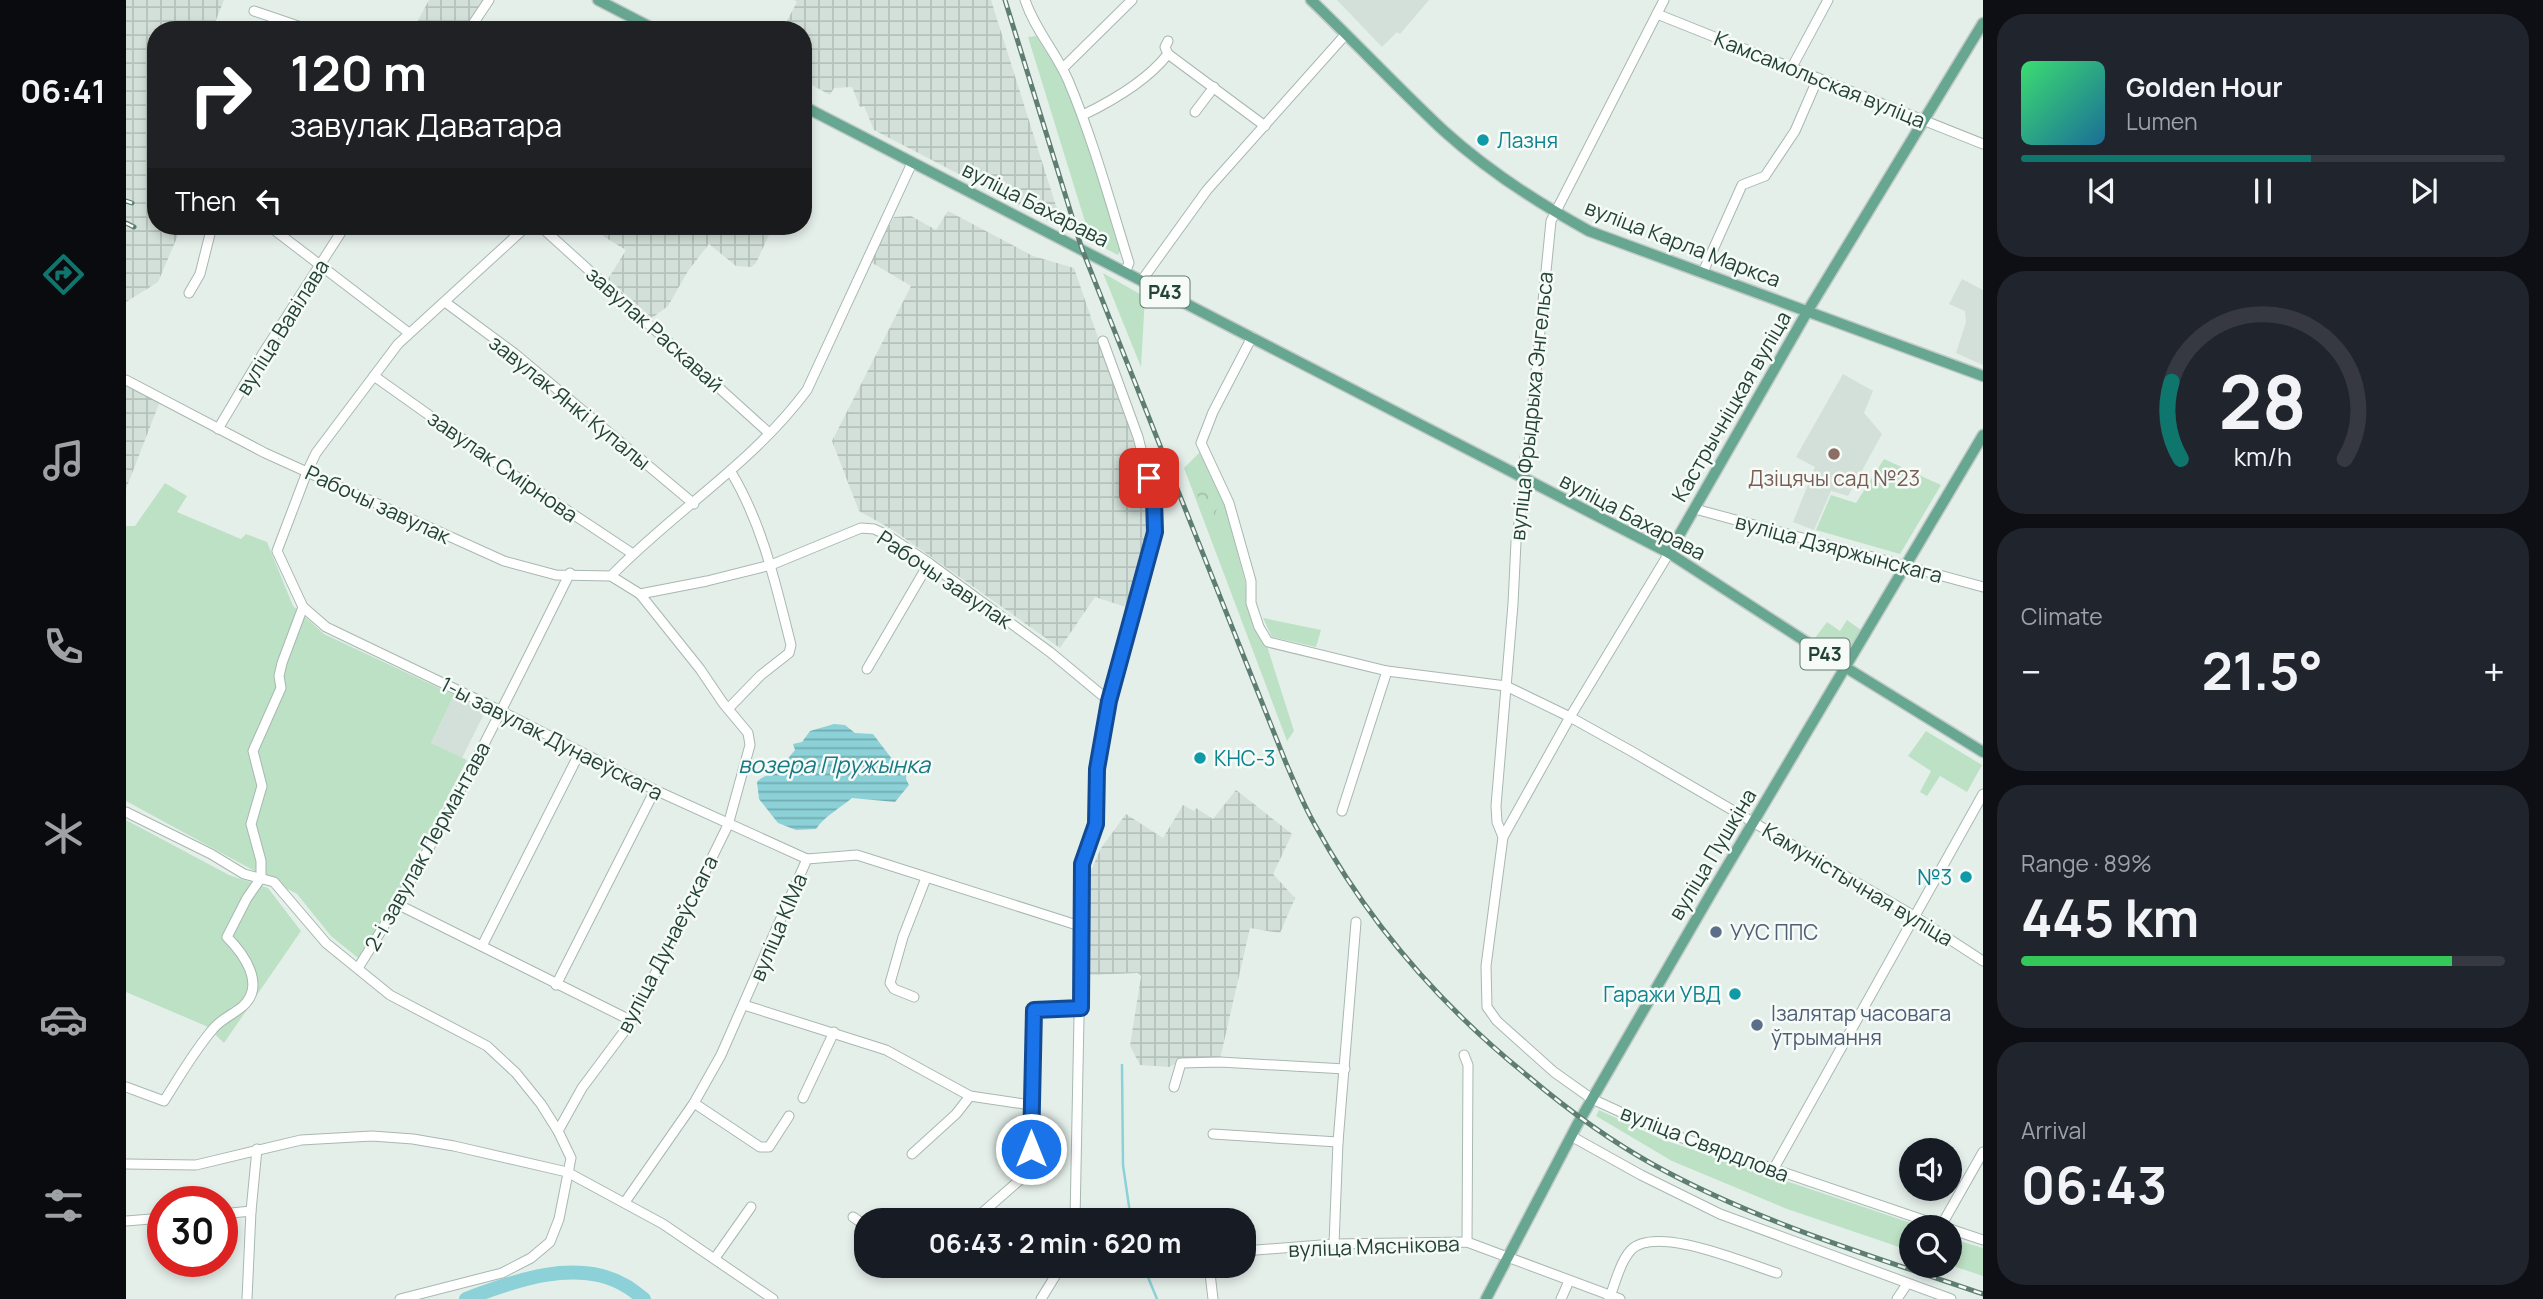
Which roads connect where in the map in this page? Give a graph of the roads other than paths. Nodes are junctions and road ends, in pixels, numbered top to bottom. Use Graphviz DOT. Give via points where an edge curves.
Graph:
graph roads {
  1 [pos="489,0"];
  2 [pos="598,0"];
  3 [pos="1025,0"];
  4 [pos="1132,0"];
  5 [pos="1311,0"];
  6 [pos="1664,0"];
  7 [pos="1828,0"];
  8 [pos="254,11"];
  9 [pos="1657,14"];
  10 [pos="283,21"];
  11 [pos="475,21"];
  12 [pos="639,21"];
  13 [pos="1983,23"];
  14 [pos="1346,34"];
  15 [pos="1168,41"];
  16 [pos="1168,54"];
  17 [pos="1792,67"];
  18 [pos="1063,68"];
  19 [pos="1818,78"];
  20 [pos="1214,87"];
  21 [pos="812,111"];
  22 [pos="1195,112"];
  23 [pos="1083,115"];
  24 [pos="1924,120"];
  25 [pos="1265,126"];
  26 [pos="1983,144"];
  27 [pos="912,163"];
  28 [pos="1555,212"];
  29 [pos="210,235"];
  30 [pos="282,235"];
  31 [pos="339,235"];
  32 [pos="517,235"];
  33 [pos="550,235"];
  34 [pos="321,265"];
  35 [pos="1125,272"];
  36 [pos="1703,272"];
  37 [pos="1142,281"];
  38 [pos="189,293"];
  39 [pos="445,302"];
  40 [pos="1807,312"];
  41 [pos="409,333"];
  42 [pos="1252,337"];
  43 [pos="1103,341"];
  44 [pos="374,376"];
  45 [pos="1983,376"];
  46 [pos="126,380"];
  47 [pos="218,429"];
  48 [pos="769,433"];
  49 [pos="1983,435"];
  50 [pos="307,472"];
  51 [pos="730,472"];
  52 [pos="1525,480"];
  53 [pos="694,504"];
  54 [pos="1695,509"];
  55 [pos="1670,553"];
  56 [pos="633,554"];
  57 [pos="929,563"];
  58 [pos="771,565"];
  59 [pos="1906,566"];
  60 [pos="570,573"];
  61 [pos="611,576"];
  62 [pos="1983,587"];
  63 [pos="640,594"];
  64 [pos="303,607"];
  65 [pos="1845,667"];
  66 [pos="867,669"];
  67 [pos="1387,671"];
  68 [pos="1506,686"];
  69 [pos="1109,701"];
  70 [pos="728,709"];
  71 [pos="501,711"];
  72 [pos="1570,717"];
  73 [pos="580,752"];
  74 [pos="1983,752"];
  75 [pos="655,790"];
  76 [pos="1983,794"];
  77 [pos="1342,811"];
  78 [pos="126,813"];
  79 [pos="1754,822"];
  80 [pos="727,825"];
  81 [pos="1503,837"];
  82 [pos="807,859"];
  83 [pos="261,878"];
  84 [pos="926,878"];
  85 [pos="399,905"];
  86 [pos="1914,916"];
  87 [pos="1356,922"];
  88 [pos="1080,926"];
  89 [pos="482,946"];
  90 [pos="1983,961"];
  91 [pos="359,968"];
  92 [pos="556,985"];
  93 [pos="914,997"];
  94 [pos="744,1005"];
  95 [pos="1081,1008"];
  96 [pos="1491,1015"];
  97 [pos="632,1021"];
  98 [pos="834,1032"];
  99 [pos="1464,1055"];
  100 [pos="1345,1069"];
  101 [pos="126,1087"];
  102 [pos="1174,1087"];
  103 [pos="970,1096"];
  104 [pos="803,1098"];
  105 [pos="1592,1099"];
  106 [pos="694,1103"];
  107 [pos="1031,1105"];
  108 [pos="789,1116"];
  109 [pos="558,1131"];
  110 [pos="1213,1133"];
  111 [pos="1571,1136"];
  112 [pos="1338,1142"];
  113 [pos="257,1149"];
  114 [pos="1983,1152"];
  115 [pos="912,1154"];
  116 [pos="126,1164"];
  117 [pos="1773,1170"];
  118 [pos="567,1172"];
  119 [pos="625,1202"];
  120 [pos="751,1206"];
  121 [pos="988,1208"];
  122 [pos="1076,1208"];
  123 [pos="251,1211"];
  124 [pos="238,1212"];
  125 [pos="1909,1215"];
  126 [pos="1951,1215"];
  127 [pos="147,1219"];
  128 [pos="126,1221"];
  129 [pos="1962,1233"];
  130 [pos="1983,1240"];
  131 [pos="1466,1242"];
  132 [pos="1334,1244"];
  133 [pos="1256,1250"];
  134 [pos="1506,1257"];
  135 [pos="715,1258"];
  136 [pos="1777,1273"];
  137 [pos="1054,1278"];
  138 [pos="1211,1278"];
  139 [pos="1569,1280"];
  140 [pos="1908,1284"];
  141 [pos="1610,1297"];
  142 [pos="247,1299"];
  143 [pos="400,1299"];
  144 [pos="773,1299"];
  145 [pos="1041,1299"];
  146 [pos="1213,1299"];
  147 [pos="1486,1299"];
  148 [pos="1561,1299"];
  149 [pos="1620,1299"];
  150 [pos="1897,1299"];
  151 [pos="1951,1299"];
  1 -- 11 [label="street"];
  2 -- 12 [label="main road"];
  3 -- 18 [label="street" via="1038,31"];
  4 -- 18 [label="street"];
  5 -- 14 [label="main road, вуліца Карла Маркса"];
  6 -- 9 [label="street, вуліца Фрыдрыха Энгельса"];
  7 -- 17 [label="street"];
  8 -- 10 [label="street"];
  9 -- 17 [label="street, Камсамольская вуліца"];
  9 -- 28 [label="street, вуліца Фрыдрыха Энгельса"];
  13 -- 24 [label="main road, Кастрычніцкая вуліца"];
  14 -- 25 [label="street"];
  14 -- 28 [label="main road, вуліца Карла Маркса" via="1445,132"];
  15 -- 16 [label="street"];
  16 -- 20 [label="street"];
  16 -- 23 [label="street" via="1156,70"];
  17 -- 19 [label="street, Камсамольская вуліца"];
  18 -- 23 [label="street"];
  19 -- 24 [label="street, Камсамольская вуліца"];
  19 -- 36 [label="street" via="1795,131 1765,176 1742,184"];
  20 -- 22 [label="street"];
  20 -- 25 [label="street"];
  21 -- 27 [label="main road, вуліца Бахарава / Р43"];
  23 -- 35 [label="street" via="1129,263"];
  24 -- 26 [label="street, Камсамольская вуліца"];
  24 -- 40 [label="main road, Кастрычніцкая вуліца"];
  25 -- 37 [label="street" via="1208,190"];
  27 -- 35 [label="main road, вуліца Бахарава / Р43"];
  27 -- 48 [label="street" via="819,368 789,414"];
  28 -- 36 [label="main road, вуліца Карла Маркса" via="1589,231"];
  28 -- 52 [label="street, вуліца Фрыдрыха Энгельса" via="1545,267"];
  29 -- 38 [label="street" via="200,274"];
  30 -- 34 [label="street"];
  31 -- 34 [label="street, вуліца Вавілава"];
  32 -- 39 [label="street"];
  33 -- 48 [label="street, завулак Раскавай"];
  34 -- 41 [label="street"];
  34 -- 47 [label="street, вуліца Вавілава"];
  35 -- 37 [label="main road, вуліца Бахарава / Р43"];
  36 -- 40 [label="main road, вуліца Карла Маркса"];
  37 -- 42 [label="main road, вуліца Бахарава / Р43"];
  39 -- 41 [label="street"];
  39 -- 53 [label="street, завулак Янкі Купалы" via="514,353"];
  40 -- 45 [label="main road, вуліца Карла Маркса"];
  40 -- 54 [label="main road, Кастрычніцкая вуліца"];
  41 -- 44 [label="street"];
  42 -- 52 [label="main road, вуліца Бахарава / Р43"];
  42 -- 67 [label="street, Камуністычная вуліца" via="1202,443 1229,503 1259,627 1268,642"];
  43 -- 69 [label="street" via="1138,437 1154,499 1155,532"];
  44 -- 50 [label="street"];
  44 -- 56 [label="street, завулак Смірнова"];
  46 -- 47 [label="street, Рабочы завулак"];
  47 -- 50 [label="street, Рабочы завулак"];
  48 -- 51 [label="street"];
  49 -- 59 [label="main road, вуліца Пушкіна"];
  50 -- 60 [label="street, Рабочы завулак" via="504,561 555,575"];
  50 -- 64 [label="street" via="278,551"];
  51 -- 53 [label="street"];
  51 -- 58 [label="street" via="746,497"];
  52 -- 55 [label="main road, вуліца Бахарава / Р43"];
  52 -- 68 [label="street, вуліца Фрыдрыха Энгельса"];
  53 -- 56 [label="street"];
  54 -- 55 [label="main road, Кастрычніцкая вуліца"];
  54 -- 59 [label="street, вуліца Дзяржынскага"];
  55 -- 65 [label="main road, вуліца Бахарава / Р43"];
  55 -- 72 [label="street, Кастрычніцкая вуліца"];
  56 -- 61 [label="street"];
  57 -- 58 [label="street, Рабочы завулак" via="887,535 861,528"];
  57 -- 66 [label="street"];
  57 -- 69 [label="street, Рабочы завулак"];
  58 -- 63 [label="street, Рабочы завулак"];
  58 -- 70 [label="street" via="791,645 789,653"];
  59 -- 62 [label="street, вуліца Дзяржынскага"];
  59 -- 65 [label="main road, вуліца Пушкіна"];
  60 -- 61 [label="street, Рабочы завулак"];
  60 -- 71 [label="street, 2-і завулак Лермантава"];
  61 -- 63 [label="street, Рабочы завулак"];
  63 -- 70 [label="street, Рабочы завулак"];
  64 -- 71 [label="street, 1-ы завулак Дунаеўскага" via="326,627"];
  64 -- 83 [label="street" via="282,663 281,688 253,751 262,786 251,824"];
  65 -- 74 [label="main road, вуліца Бахарава / Р43"];
  65 -- 79 [label="main road, вуліца Пушкіна"];
  67 -- 68 [label="street, Камуністычная вуліца"];
  67 -- 77 [label="street"];
  68 -- 72 [label="street, Камуністычная вуліца"];
  68 -- 81 [label="street, вуліца Фрыдрыха Энгельса" via="1496,806"];
  69 -- 88 [label="street" via="1097,769 1096,824 1082,864"];
  70 -- 80 [label="street, Рабочы завулак" via="748,733 750,746"];
  71 -- 73 [label="street, 1-ы завулак Дунаеўскага"];
  71 -- 85 [label="street, 2-і завулак Лермантава"];
  72 -- 79 [label="street, Камуністычная вуліца"];
  72 -- 81 [label="street, Кастрычніцкая вуліца"];
  73 -- 75 [label="street, 1-ы завулак Дунаеўскага"];
  73 -- 89 [label="street"];
  75 -- 80 [label="street, 1-ы завулак Дунаеўскага"];
  75 -- 92 [label="street"];
  76 -- 86 [label="street"];
  78 -- 83 [label="street" via="244,874"];
  79 -- 86 [label="street, Камуністычная вуліца"];
  79 -- 105 [label="main road, вуліца Пушкіна"];
  80 -- 82 [label="street, 1-ы завулак Дунаеўскага"];
  80 -- 97 [label="street, вуліца Дунаеўскага"];
  81 -- 96 [label="street, Кастрычніцкая вуліца" via="1486,966 1485,1000"];
  82 -- 84 [label="street, вуліца КІМа" via="857,855"];
  82 -- 94 [label="street, вуліца КІМа"];
  83 -- 91 [label="street" via="274,882 326,943"];
  83 -- 101 [label="street" via="227,937 253,977 254,990 245,1005 216,1026 194,1052 164,1101"];
  84 -- 88 [label="street, вуліца КІМа"];
  84 -- 93 [label="street" via="890,983"];
  85 -- 89 [label="street"];
  85 -- 91 [label="street, 2-і завулак Лермантава"];
  86 -- 90 [label="street, Камуністычная вуліца"];
  86 -- 117 [label="street"];
  87 -- 100 [label="street"];
  88 -- 95 [label="street"];
  89 -- 92 [label="street"];
  91 -- 109 [label="street" via="390,996 487,1046 516,1073"];
  92 -- 97 [label="street"];
  94 -- 98 [label="street"];
  94 -- 106 [label="street, вуліца КІМа"];
  95 -- 107 [label="street" via="1034,1010"];
  95 -- 122 [label="street"];
  96 -- 105 [label="street, вуліца Свярдлова" via="1554,1072"];
  97 -- 109 [label="street, вуліца Дунаеўскага" via="582,1088"];
  98 -- 103 [label="street" via="886,1050"];
  98 -- 104 [label="street"];
  99 -- 131 [label="street" via="1468,1065"];
  100 -- 102 [label="street" via="1181,1063"];
  100 -- 112 [label="street"];
  103 -- 107 [label="street"];
  103 -- 115 [label="street"];
  105 -- 111 [label="main road, вуліца Пушкіна"];
  105 -- 117 [label="street, вуліца Свярдлова" via="1662,1131"];
  106 -- 108 [label="street" via="760,1147 769,1147"];
  106 -- 119 [label="street, вуліца КІМа"];
  107 -- 121 [label="street" via="1030,1171"];
  109 -- 118 [label="street" via="571,1158"];
  110 -- 112 [label="street"];
  111 -- 134 [label="main road, вуліца Пушкіна"];
  111 -- 140 [label="street" via="1720,1214"];
  112 -- 132 [label="street"];
  113 -- 116 [label="street" via="196,1165"];
  113 -- 118 [label="street" via="300,1140 399,1138"];
  113 -- 123 [label="street"];
  114 -- 126 [label="street"];
  117 -- 125 [label="street, вуліца Свярдлова"];
  118 -- 119 [label="street"];
  118 -- 143 [label="street" via="550,1242 531,1258 502,1273"];
  119 -- 135 [label="street"];
  120 -- 135 [label="street"];
  123 -- 124 [label="street"];
  123 -- 142 [label="street"];
  127 -- 128 [label="street"];
  129 -- 130 [label="street, вуліца Свярдлова"];
  131 -- 132 [label="street, вуліца Мяснікова"];
  131 -- 134 [label="street, вуліца Мяснікова"];
  132 -- 133 [label="street, вуліца Мяснікова"];
  134 -- 139 [label="street, вуліца Мяснікова"];
  134 -- 147 [label="main road, вуліца Пушкіна"];
  135 -- 144 [label="street"];
  136 -- 141 [label="street" via="1687,1244 1640,1244 1630,1250"];
  137 -- 145 [label="street"];
  138 -- 146 [label="street"];
  139 -- 141 [label="street, вуліца Мяснікова"];
  139 -- 148 [label="street"];
  140 -- 150 [label="street"];
  140 -- 151 [label="street"];
  141 -- 149 [label="street, вуліца Мяснікова"];
}
